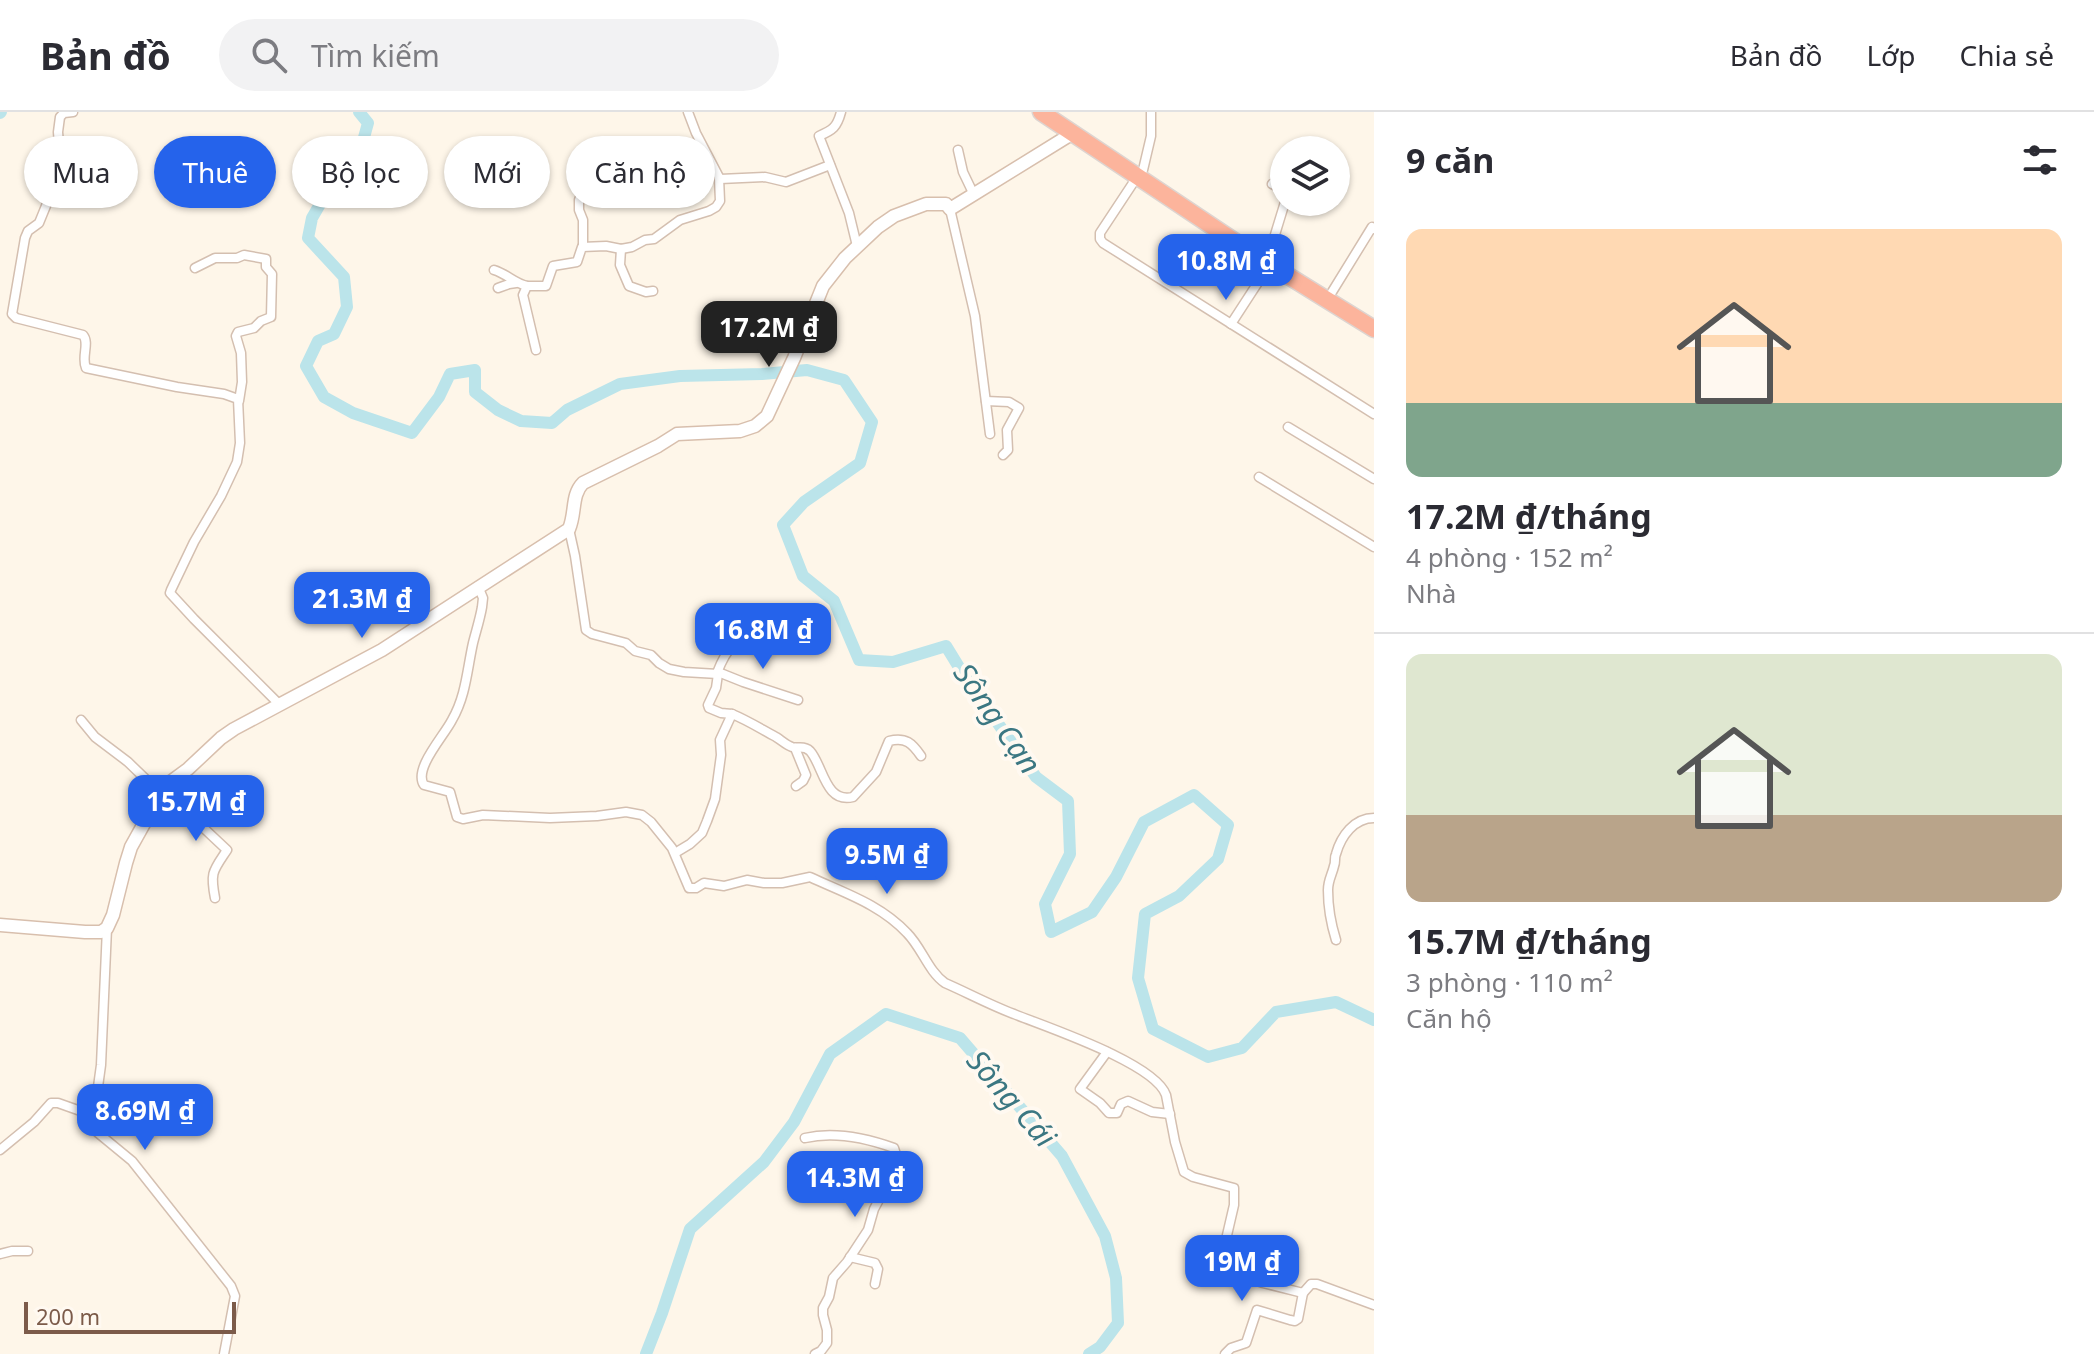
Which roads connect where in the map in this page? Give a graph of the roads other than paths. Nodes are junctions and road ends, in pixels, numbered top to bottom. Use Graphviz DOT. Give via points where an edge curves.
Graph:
graph roads {
  1 [pos="73,112"];
  2 [pos="688,112"];
  3 [pos="841,112"];
  4 [pos="1041,112"];
  5 [pos="1058,112"];
  6 [pos="1151,112"];
  7 [pos="1073,133"];
  8 [pos="958,150"];
  9 [pos="830,165"];
  10 [pos="1140,173"];
  11 [pos="719,178"];
  12 [pos="974,195"];
  13 [pos="579,208"];
  14 [pos="950,209"];
  15 [pos="1281,216"];
  16 [pos="1374,229"];
  17 [pos="857,246"];
  18 [pos="583,247"];
  19 [pos="621,249"];
  20 [pos="1270,258"];
  21 [pos="195,268"];
  22 [pos="494,270"];
  23 [pos="517,283"];
  24 [pos="527,286"];
  25 [pos="498,288"];
  26 [pos="653,291"];
  27 [pos="1332,292"];
  28 [pos="1374,317"];
  29 [pos="1231,324"];
  30 [pos="1374,329"];
  31 [pos="536,350"];
  32 [pos="239,401"];
  33 [pos="986,401"];
  34 [pos="1374,414"];
  35 [pos="1288,427"];
  36 [pos="990,434"];
  37 [pos="1003,455"];
  38 [pos="1259,477"];
  39 [pos="1374,479"];
  40 [pos="569,529"];
  41 [pos="1374,547"];
  42 [pos="478,586"];
  43 [pos="766,628"];
  44 [pos="718,672"];
  45 [pos="798,700"];
  46 [pos="279,704"];
  47 [pos="732,714"];
  48 [pos="81,720"];
  49 [pos="795,748"];
  50 [pos="921,756"];
  51 [pos="796,786"];
  52 [pos="160,790"];
  53 [pos="1374,818"];
  54 [pos="221,819"];
  55 [pos="199,824"];
  56 [pos="675,853"];
  57 [pos="215,898"];
  58 [pos="0,925"];
  59 [pos="107,928"];
  60 [pos="1336,940"];
  61 [pos="1107,1052"];
  62 [pos="89,1114"];
  63 [pos="1170,1114"];
  64 [pos="805,1138"];
  65 [pos="0,1150"];
  66 [pos="28,1251"];
  67 [pos="0,1254"];
  68 [pos="850,1257"];
  69 [pos="875,1284"];
  70 [pos="1303,1293"];
  71 [pos="1374,1305"];
  72 [pos="224,1354"];
  73 [pos="815,1354"];
  74 [pos="1225,1354"];
  1 -- 32 [label="street" via="60,117 61,169 39,223 25,238 13,317 83,335 84,363 91,370 232,395"];
  2 -- 11 [label="street"];
  3 -- 9 [label="street" via="836,127 819,136"];
  4 -- 7 [label="highway"];
  5 -- 10 [label="highway"];
  6 -- 10 [label="street" via="1151,136"];
  7 -- 10 [label="highway"];
  7 -- 12 [label="street"];
  8 -- 12 [label="street"];
  9 -- 11 [label="street" via="786,182"];
  9 -- 17 [label="street"];
  10 -- 20 [label="highway"];
  10 -- 29 [label="street" via="1100,239"];
  11 -- 19 [label="street" via="716,207 680,220 654,239"];
  12 -- 14 [label="street"];
  13 -- 18 [label="street"];
  14 -- 17 [label="street" via="946,204 926,204 906,211"];
  14 -- 33 [label="street" via="975,316"];
  15 -- 20 [label="street"];
  16 -- 27 [label="street"];
  17 -- 40 [label="street" via="823,286 767,416 740,431 677,434 583,483 576,489"];
  18 -- 19 [label="street"];
  18 -- 24 [label="street" via="577,262 553,266 546,286"];
  19 -- 26 [label="street" via="620,265 629,286"];
  20 -- 27 [label="highway"];
  20 -- 29 [label="street"];
  20 -- 30 [label="highway"];
  21 -- 32 [label="street" via="215,258 244,255 266,259 272,274 271,317 236,336 241,353"];
  22 -- 23 [label="street"];
  23 -- 24 [label="street"];
  23 -- 25 [label="street"];
  24 -- 31 [label="street" via="523,295"];
  27 -- 28 [label="highway"];
  29 -- 34 [label="street"];
  32 -- 46 [label="street" via="237,462 170,593"];
  33 -- 36 [label="street"];
  33 -- 37 [label="street" via="1019,408 1007,430 1008,450"];
  35 -- 39 [label="street"];
  38 -- 41 [label="street"];
  40 -- 42 [label="street"];
  40 -- 44 [label="street" via="586,630 626,643 669,669"];
  42 -- 46 [label="street" via="382,650"];
  42 -- 56 [label="street" via="482,607 467,682 451,722 430,754 422,783 450,792 460,819 642,815"];
  43 -- 44 [label="street" via="729,647"];
  44 -- 45 [label="street"];
  44 -- 47 [label="street" via="709,708"];
  46 -- 52 [label="street" via="221,738"];
  47 -- 49 [label="street"];
  47 -- 56 [label="street" via="720,740 713,805 702,833"];
  48 -- 52 [label="street"];
  49 -- 50 [label="street" via="809,750 828,784 848,799 876,772 889,741 905,740"];
  49 -- 51 [label="street" via="806,775"];
  52 -- 55 [label="street"];
  52 -- 59 [label="street" via="131,847"];
  53 -- 60 [label="street" via="1353,826 1335,855 1328,890"];
  54 -- 55 [label="street" via="213,815"];
  55 -- 57 [label="street" via="227,850 213,873"];
  56 -- 61 [label="street" via="689,888 807,877 848,893 904,929 945,983"];
  58 -- 59 [label="street" via="85,932"];
  59 -- 62 [label="street" via="101,1065"];
  61 -- 63 [label="street" via="1155,1080 1164,1089"];
  61 -- 63 [label="street" via="1080,1089 1109,1113 1117,1113 1128,1101"];
  62 -- 65 [label="street" via="51,1103"];
  62 -- 72 [label="street" via="91,1126 140,1170 234,1292"];
  63 -- 70 [label="street" via="1184,1172 1234,1188 1221,1267"];
  64 -- 68 [label="street" via="835,1135 895,1150 894,1173"];
  66 -- 67 [label="street"];
  68 -- 69 [label="street" via="875,1263"];
  68 -- 73 [label="street" via="833,1278 823,1308 827,1343"];
  70 -- 71 [label="street" via="1317,1284"];
  70 -- 74 [label="street" via="1298,1319 1257,1310 1246,1343"];
}
